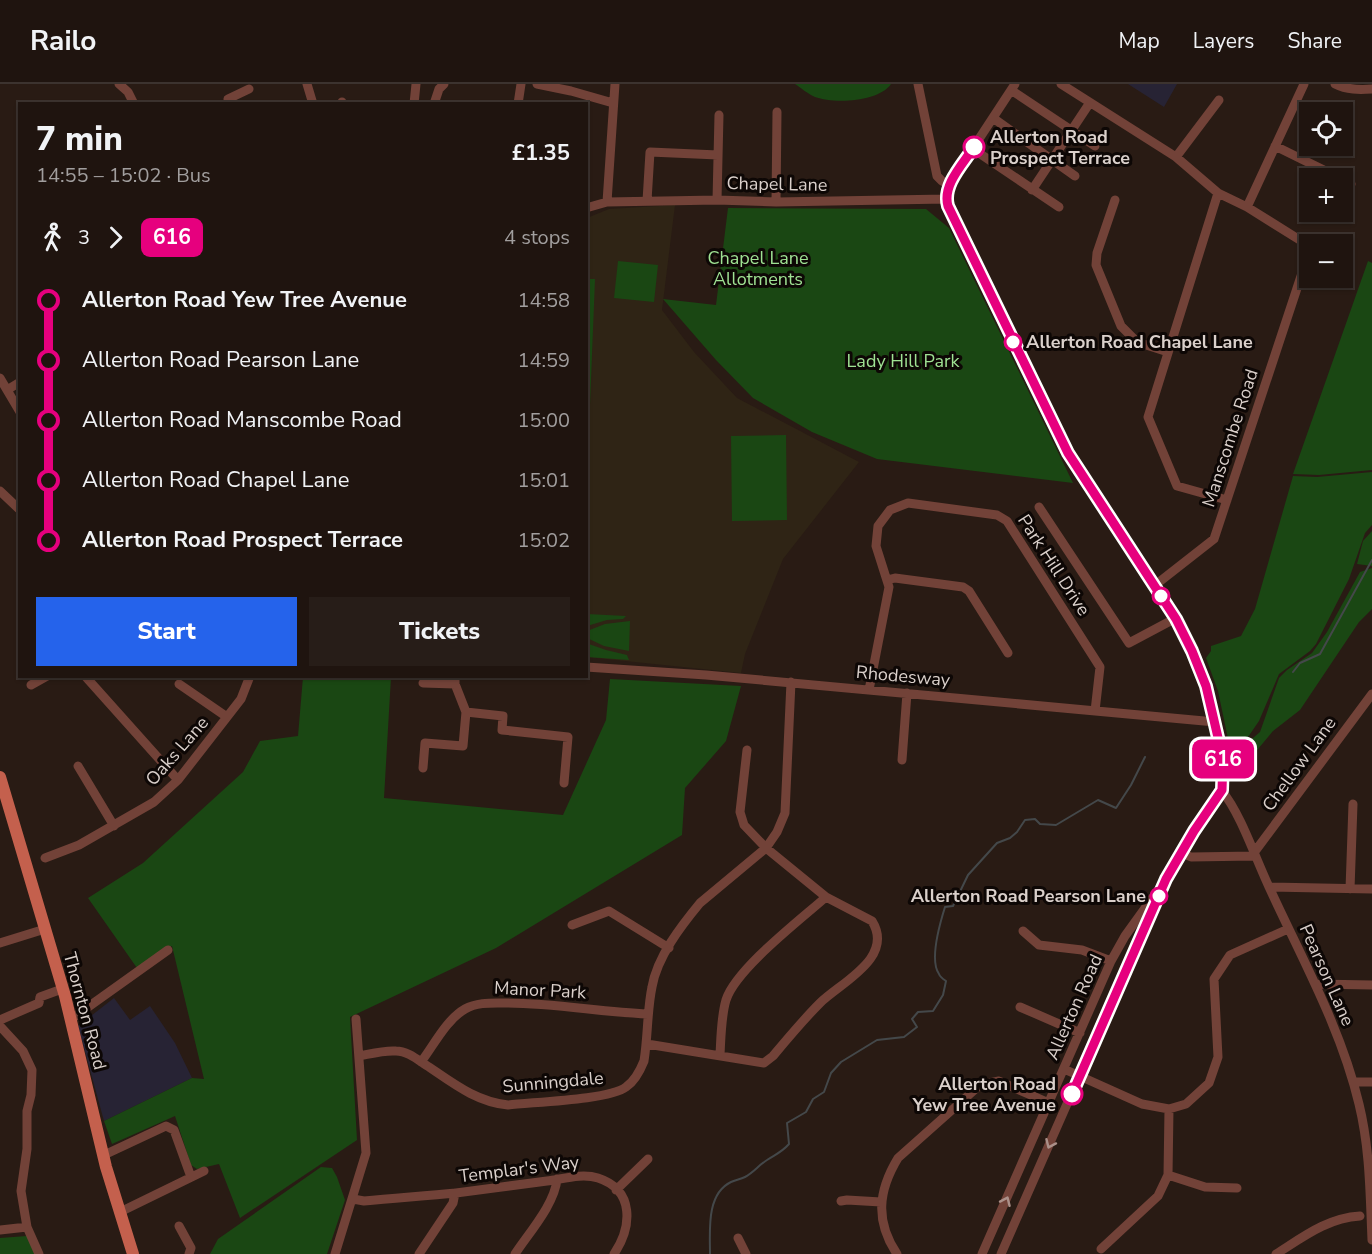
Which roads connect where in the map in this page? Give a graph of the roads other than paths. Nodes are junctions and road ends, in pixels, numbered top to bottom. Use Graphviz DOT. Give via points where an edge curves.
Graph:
graph roads {
  1 [pos="119,84"];
  2 [pos="136,84"];
  3 [pos="307,84"];
  4 [pos="416,84"];
  5 [pos="444,84"];
  6 [pos="520,84"];
  7 [pos="537,84"];
  8 [pos="615,84"];
  9 [pos="918,84"];
  10 [pos="1061,84"];
  11 [pos="1304,84"];
  12 [pos="1335,84"];
  13 [pos="1013,87"];
  14 [pos="249,89"];
  15 [pos="1372,89"];
  16 [pos="128,92"];
  17 [pos="1219,100"];
  18 [pos="133,102"];
  19 [pos="229,102"];
  20 [pos="312,102"];
  21 [pos="414,102"];
  22 [pos="435,102"];
  23 [pos="519,102"];
  24 [pos="613,102"];
  25 [pos="1089,104"];
  26 [pos="777,112"];
  27 [pos="719,115"];
  28 [pos="993,118"];
  29 [pos="1072,130"];
  30 [pos="1095,146"];
  31 [pos="1275,146"];
  32 [pos="973,149"];
  33 [pos="718,155"];
  34 [pos="1176,157"];
  35 [pos="1052,160"];
  36 [pos="1319,168"];
  37 [pos="1075,176"];
  38 [pos="950,186"];
  39 [pos="1032,190"];
  40 [pos="1218,193"];
  41 [pos="946,199"];
  42 [pos="717,200"];
  43 [pos="1115,200"];
  44 [pos="648,201"];
  45 [pos="608,202"];
  46 [pos="776,202"];
  47 [pos="588,207"];
  48 [pos="1059,207"];
  49 [pos="1247,207"];
  50 [pos="1168,352"];
  51 [pos="0,378"];
  52 [pos="18,383"];
  53 [pos="7,390"];
  54 [pos="18,409"];
  55 [pos="0,491"];
  56 [pos="1227,500"];
  57 [pos="1040,507"];
  58 [pos="18,508"];
  59 [pos="887,580"];
  60 [pos="1154,586"];
  61 [pos="1176,618"];
  62 [pos="1008,653"];
  63 [pos="588,667"];
  64 [pos="44,678"];
  65 [pos="87,678"];
  66 [pos="249,678"];
  67 [pos="455,680"];
  68 [pos="791,682"];
  69 [pos="423,683"];
  70 [pos="179,684"];
  71 [pos="31,686"];
  72 [pos="869,690"];
  73 [pos="907,693"];
  74 [pos="1372,694"];
  75 [pos="1095,711"];
  76 [pos="466,712"];
  77 [pos="227,717"];
  78 [pos="1215,722"];
  79 [pos="747,750"];
  80 [pos="902,759"];
  81 [pos="78,766"];
  82 [pos="423,768"];
  83 [pos="0,777"];
  84 [pos="178,780"];
  85 [pos="564,783"];
  86 [pos="1222,790"];
  87 [pos="1353,804"];
  88 [pos="114,826"];
  89 [pos="766,848"];
  90 [pos="1182,853"];
  91 [pos="1254,855"];
  92 [pos="45,858"];
  93 [pos="1166,879"];
  94 [pos="1269,887"];
  95 [pos="1350,889"];
  96 [pos="1372,889"];
  97 [pos="826,897"];
  98 [pos="572,925"];
  99 [pos="45,929"];
  100 [pos="1288,929"];
  101 [pos="1023,931"];
  102 [pos="0,943"];
  103 [pos="669,948"];
  104 [pos="168,950"];
  105 [pos="1111,961"];
  106 [pos="1315,984"];
  107 [pos="1372,985"];
  108 [pos="62,989"];
  109 [pos="1020,1007"];
  110 [pos="648,1014"];
  111 [pos="356,1019"];
  112 [pos="0,1020"];
  113 [pos="70,1020"];
  114 [pos="0,1026"];
  115 [pos="1080,1033"];
  116 [pos="647,1044"];
  117 [pos="720,1055"];
  118 [pos="359,1056"];
  119 [pos="421,1062"];
  120 [pos="1064,1069"];
  121 [pos="1080,1076"];
  122 [pos="1354,1082"];
  123 [pos="1372,1082"];
  124 [pos="1049,1103"];
  125 [pos="1169,1109"];
  126 [pos="104,1155"];
  127 [pos="648,1159"];
  128 [pos="204,1171"];
  129 [pos="1168,1175"];
  130 [pos="191,1177"];
  131 [pos="557,1179"];
  132 [pos="1237,1188"];
  133 [pos="616,1190"];
  134 [pos="455,1193"];
  135 [pos="353,1198"];
  136 [pos="841,1202"];
  137 [pos="881,1202"];
  138 [pos="120,1212"];
  139 [pos="1360,1216"];
  140 [pos="1372,1219"];
  141 [pos="178,1226"];
  142 [pos="27,1227"];
  143 [pos="0,1230"];
  144 [pos="738,1238"];
  145 [pos="1372,1240"];
  146 [pos="1101,1249"];
  147 [pos="39,1254"];
  148 [pos="133,1254"];
  149 [pos="189,1254"];
  150 [pos="335,1254"];
  151 [pos="419,1254"];
  152 [pos="515,1254"];
  153 [pos="614,1254"];
  154 [pos="746,1254"];
  155 [pos="897,1254"];
  156 [pos="982,1254"];
  157 [pos="1001,1254"];
  158 [pos="1276,1254"];
  1 -- 16 [label="street"];
  2 -- 16 [label="street"];
  3 -- 20 [label="street"];
  4 -- 21 [label="street"];
  5 -- 22 [label="street"];
  6 -- 23 [label="street"];
  7 -- 24 [label="street"];
  8 -- 24 [label="street"];
  9 -- 38 [label="street" via="937,176"];
  10 -- 25 [label="street"];
  11 -- 31 [label="street"];
  12 -- 15 [label="street" via="1342,88"];
  13 -- 28 [label="street"];
  13 -- 29 [label="street"];
  14 -- 19 [label="street" via="228,99"];
  16 -- 18 [label="street"];
  17 -- 34 [label="street"];
  24 -- 45 [label="street"];
  25 -- 29 [label="street"];
  25 -- 34 [label="street"];
  26 -- 46 [label="street"];
  27 -- 33 [label="street"];
  28 -- 32 [label="street"];
  28 -- 35 [label="street"];
  29 -- 30 [label="street"];
  29 -- 35 [label="street"];
  31 -- 36 [label="street"];
  31 -- 49 [label="street"];
  32 -- 38 [label="street"];
  32 -- 39 [label="street"];
  33 -- 42 [label="street"];
  33 -- 44 [label="street" via="650,152"];
  34 -- 40 [label="street"];
  35 -- 37 [label="street"];
  35 -- 39 [label="street"];
  38 -- 41 [label="street"];
  39 -- 48 [label="street"];
  40 -- 49 [label="street"];
  40 -- 50 [label="street"];
  41 -- 46 [label="street, Chapel Lane"];
  41 -- 60 [label="street" via="1068,453"];
  42 -- 44 [label="street, Chapel Lane"];
  42 -- 46 [label="street, Chapel Lane"];
  43 -- 50 [label="street" via="1096,265 1121,326 1137,342"];
  44 -- 45 [label="street, Chapel Lane"];
  45 -- 47 [label="street"];
  49 -- 56 [label="street, Manscombe Road" via="1303,242 1308,255"];
  50 -- 56 [label="street" via="1148,417 1177,486"];
  51 -- 53 [label="street"];
  52 -- 53 [label="street"];
  53 -- 54 [label="street"];
  55 -- 58 [label="street"];
  56 -- 60 [label="street, Manscombe Road" via="1214,539"];
  57 -- 61 [label="street" via="1129,643"];
  59 -- 62 [label="street" via="963,587"];
  59 -- 72 [label="street, Park Hill Drive" via="889,587"];
  59 -- 75 [label="street, Park Hill Drive" via="876,546 878,526 890,510 908,503 998,515 1008,521 1100,667"];
  60 -- 61 [label="street"];
  61 -- 78 [label="street" via="1202,677"];
  63 -- 68 [label="street, Rhodesway"];
  64 -- 71 [label="street"];
  65 -- 84 [label="street"];
  66 -- 77 [label="street, Oaks Lane" via="241,699"];
  67 -- 69 [label="street"];
  67 -- 76 [label="street"];
  68 -- 72 [label="street, Rhodesway"];
  68 -- 89 [label="street, Sunningdale" via="785,813"];
  70 -- 77 [label="street"];
  72 -- 73 [label="street, Rhodesway"];
  73 -- 75 [label="street, Rhodesway"];
  73 -- 80 [label="street"];
  74 -- 91 [label="street, Chellow Lane"];
  75 -- 78 [label="street, Rhodesway"];
  76 -- 82 [label="street" via="463,746 424,743"];
  76 -- 85 [label="street" via="503,716 502,730 568,737"];
  77 -- 84 [label="street, Oaks Lane"];
  78 -- 86 [label="street" via="1223,759"];
  79 -- 89 [label="street" via="740,812 744,825"];
  81 -- 88 [label="street"];
  83 -- 99 [label="main road, Thornton Road"];
  84 -- 88 [label="street, Oaks Lane" via="154,802"];
  86 -- 90 [label="street, Allerton Road"];
  86 -- 91 [label="street, Pearson Lane"];
  87 -- 95 [label="street"];
  88 -- 92 [label="street, Oaks Lane" via="79,846"];
  89 -- 97 [label="street"];
  89 -- 103 [label="street, Sunningdale" via="700,903"];
  90 -- 91 [label="street" via="1191,857"];
  90 -- 93 [label="street, Allerton Road"];
  91 -- 94 [label="street, Pearson Lane"];
  93 -- 105 [label="street, Allerton Road"];
  93 -- 121 [label="street, Allerton Road"];
  94 -- 95 [label="street"];
  94 -- 100 [label="street, Pearson Lane"];
  95 -- 96 [label="street"];
  97 -- 117 [label="street" via="735,982 724,1009"];
  97 -- 117 [label="street" via="872,921 877,942 870,960 821,1002 764,1063"];
  98 -- 103 [label="street" via="609,911"];
  99 -- 102 [label="street"];
  99 -- 108 [label="main road, Thornton Road"];
  100 -- 106 [label="street, Pearson Lane"];
  100 -- 125 [label="street" via="1230,955 1214,979 1218,1057 1209,1083 1186,1104"];
  101 -- 105 [label="street" via="1039,945 1082,950"];
  103 -- 110 [label="street, Sunningdale" via="655,975"];
  104 -- 113 [label="street"];
  105 -- 115 [label="street, Allerton Road"];
  106 -- 107 [label="street"];
  106 -- 122 [label="street, Pearson Lane"];
  108 -- 112 [label="street"];
  108 -- 113 [label="main road, Thornton Road"];
  109 -- 115 [label="street"];
  110 -- 116 [label="street, Sunningdale"];
  110 -- 119 [label="street, Manor Park" via="527,1003 475,1005 454,1018"];
  111 -- 118 [label="street"];
  113 -- 126 [label="main road, Thornton Road"];
  114 -- 142 [label="street" via="23,1051 32,1070 21,1191"];
  115 -- 120 [label="street, Allerton Road"];
  116 -- 117 [label="street"];
  116 -- 119 [label="street, Sunningdale" via="640,1072 625,1089 508,1105 485,1101"];
  118 -- 119 [label="street, Sunningdale" via="395,1050"];
  118 -- 135 [label="street" via="366,1153"];
  120 -- 121 [label="street"];
  120 -- 124 [label="street, Allerton Road"];
  121 -- 125 [label="street" via="1142,1104"];
  121 -- 157 [label="street, Allerton Road, one-way"];
  122 -- 123 [label="street"];
  122 -- 140 [label="street, Pearson Lane" via="1370,1163"];
  124 -- 137 [label="street" via="999,1082 980,1085 898,1158 889,1172"];
  156 -- 124 [label="street, Allerton Road, one-way"];
  125 -- 129 [label="street"];
  126 -- 130 [label="street" via="166,1126 174,1130"];
  126 -- 138 [label="main road, Thornton Road"];
  127 -- 133 [label="street"];
  128 -- 130 [label="street"];
  129 -- 132 [label="street" via="1205,1186"];
  129 -- 146 [label="street" via="1158,1196"];
  130 -- 138 [label="street"];
  131 -- 133 [label="street, Templar's Way" via="599,1179"];
  131 -- 134 [label="street, Templar's Way"];
  131 -- 152 [label="street" via="551,1199"];
  133 -- 153 [label="street" via="628,1217 625,1234"];
  134 -- 135 [label="street, Templar's Way"];
  134 -- 151 [label="street" via="453,1203"];
  135 -- 150 [label="street"];
  136 -- 137 [label="street"];
  137 -- 155 [label="street" via="884,1230"];
  138 -- 148 [label="main road, Thornton Road"];
  139 -- 158 [label="street" via="1327,1223"];
  140 -- 145 [label="street, Pearson Lane"];
  141 -- 149 [label="street" via="191,1248"];
  142 -- 143 [label="street"];
  142 -- 147 [label="street"];
  144 -- 154 [label="street"];
}
